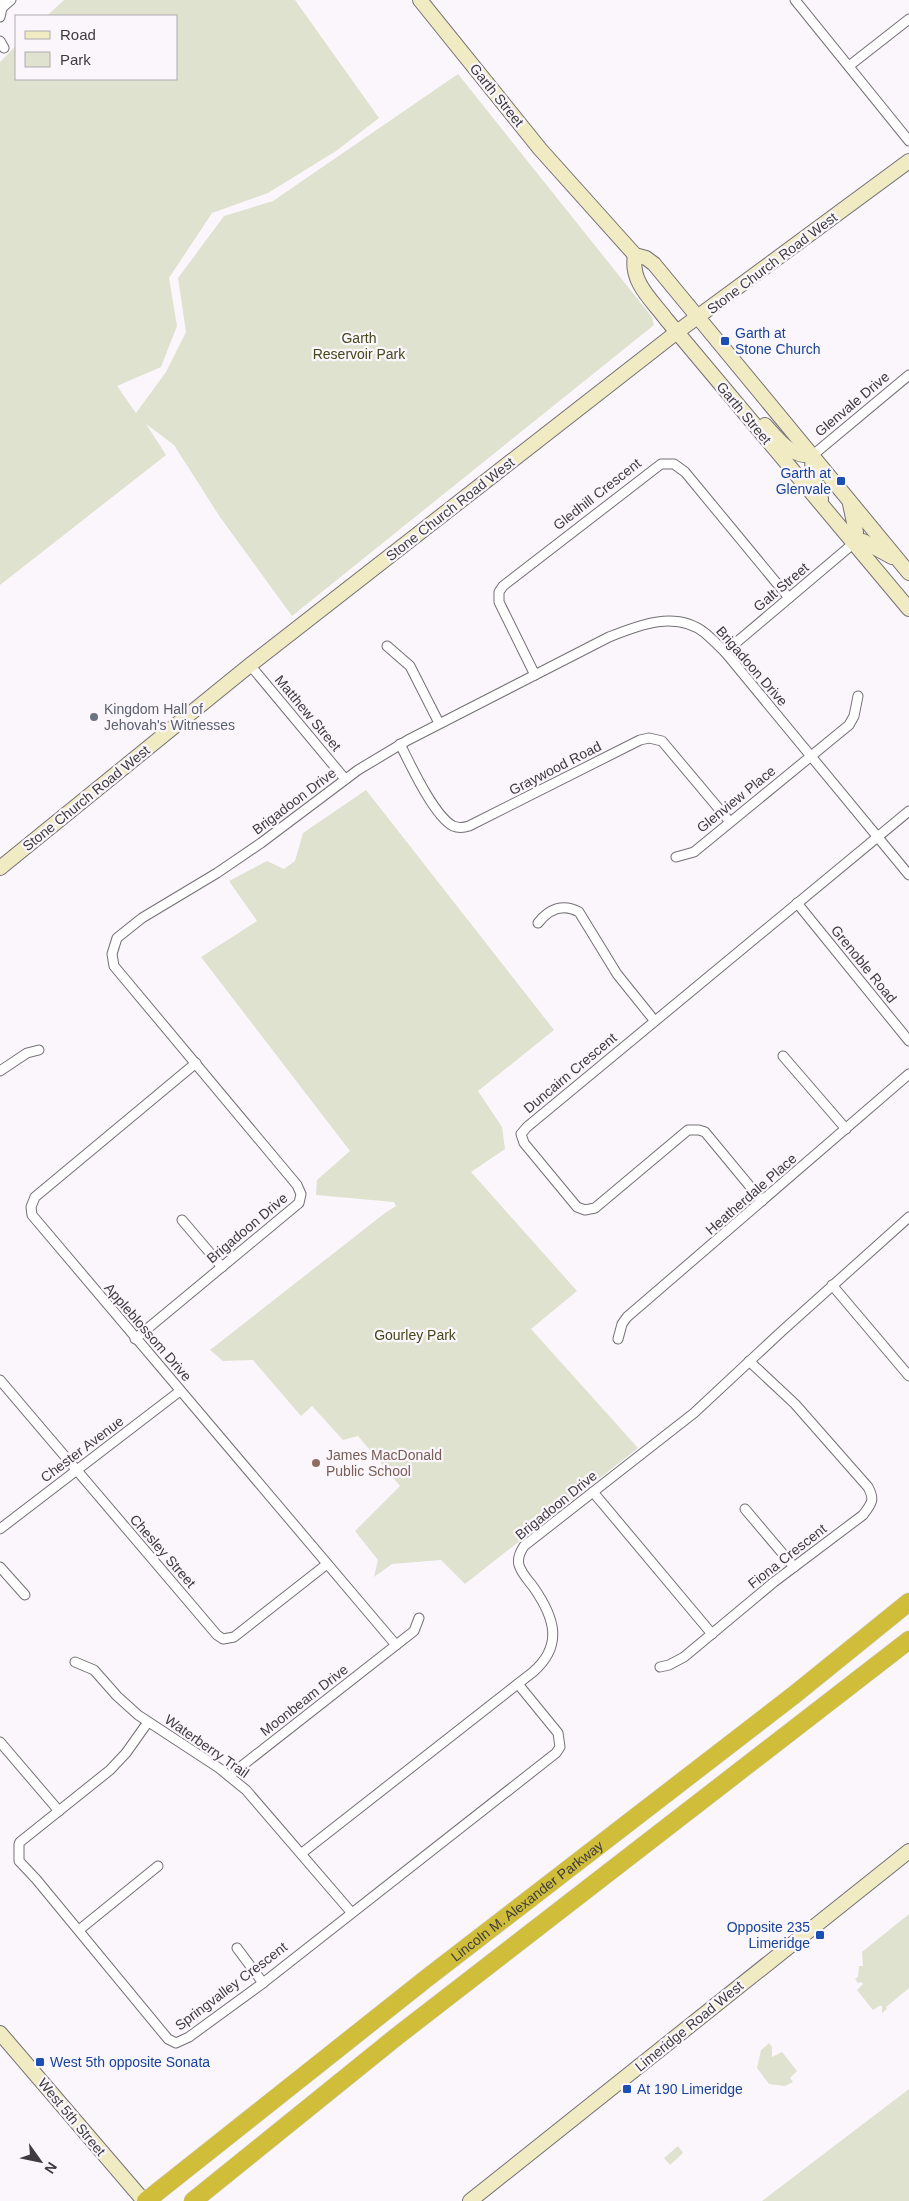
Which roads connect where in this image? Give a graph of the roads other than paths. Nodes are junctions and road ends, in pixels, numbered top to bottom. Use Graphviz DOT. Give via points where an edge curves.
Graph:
graph roads {
  1 [pos="11,0"];
  2 [pos="420,0"];
  3 [pos="795,0"];
  4 [pos="1,9"];
  5 [pos="909,19"];
  6 [pos="849,66"];
  7 [pos="909,141"];
  8 [pos="909,161"];
  9 [pos="635,255"];
  10 [pos="697,318"];
  11 [pos="677,332"];
  12 [pos="909,375"];
  13 [pos="720,384"];
  14 [pos="813,455"];
  15 [pos="847,496"];
  16 [pos="832,517"];
  17 [pos="854,543"];
  18 [pos="897,560"];
  19 [pos="909,573"];
  20 [pos="789,598"];
  21 [pos="909,609"];
  22 [pos="387,646"];
  23 [pos="725,652"];
  24 [pos="250,665"];
  25 [pos="535,675"];
  26 [pos="858,696"];
  27 [pos="439,723"];
  28 [pos="400,744"];
  29 [pos="810,756"];
  30 [pos="346,779"];
  31 [pos="909,811"];
  32 [pos="730,822"];
  33 [pos="878,837"];
  34 [pos="676,857"];
  35 [pos="0,868"];
  36 [pos="909,875"];
  37 [pos="797,903"];
  38 [pos="538,923"];
  39 [pos="654,1020"];
  40 [pos="909,1041"];
  41 [pos="39,1050"];
  42 [pos="783,1056"];
  43 [pos="196,1063"];
  44 [pos="0,1072"];
  45 [pos="909,1074"];
  46 [pos="846,1129"];
  47 [pos="762,1201"];
  48 [pos="909,1217"];
  49 [pos="182,1220"];
  50 [pos="222,1267"];
  51 [pos="832,1285"];
  52 [pos="135,1339"];
  53 [pos="618,1339"];
  54 [pos="749,1361"];
  55 [pos="909,1376"];
  56 [pos="0,1380"];
  57 [pos="180,1391"];
  58 [pos="75,1470"];
  59 [pos="593,1492"];
  60 [pos="745,1509"];
  61 [pos="0,1529"];
  62 [pos="327,1564"];
  63 [pos="0,1567"];
  64 [pos="794,1567"];
  65 [pos="25,1595"];
  66 [pos="909,1602"];
  67 [pos="419,1618"];
  68 [pos="712,1634"];
  69 [pos="909,1640"];
  70 [pos="396,1645"];
  71 [pos="75,1662"];
  72 [pos="660,1666"];
  73 [pos="518,1684"];
  74 [pos="148,1722"];
  75 [pos="0,1742"];
  76 [pos="230,1776"];
  77 [pos="59,1811"];
  78 [pos="909,1851"];
  79 [pos="302,1853"];
  80 [pos="158,1866"];
  81 [pos="351,1912"];
  82 [pos="78,1930"];
  83 [pos="237,1948"];
  84 [pos="263,1983"];
  85 [pos="0,2033"];
  86 [pos="145,2201"];
  87 [pos="193,2201"];
  88 [pos="470,2201"];
  1 -- 4 [label="street"];
  2 -- 9 [label="main road, Garth Street" via="540,149"];
  3 -- 6 [label="street"];
  5 -- 6 [label="street"];
  6 -- 7 [label="street"];
  8 -- 10 [label="main road, Stone Church Road West"];
  9 -- 10 [label="main road, Garth Street" via="654,264"];
  9 -- 11 [label="main road, Garth Street" via="636,278"];
  10 -- 11 [label="main road, Stone Church Road West"];
  10 -- 14 [label="main road, Garth Street"];
  11 -- 13 [label="main road, Garth Street"];
  11 -- 24 [label="main road, Stone Church Road West"];
  12 -- 14 [label="street, Glenvale Drive"];
  13 -- 14 [label="main road" via="794,454"];
  13 -- 16 [label="main road, Garth Street"];
  14 -- 15 [label="main road, Garth Street"];
  14 -- 16 [label="main road" via="813,476"];
  15 -- 17 [label="main road" via="856,532"];
  15 -- 18 [label="main road, Garth Street"];
  16 -- 17 [label="main road, Garth Street"];
  17 -- 18 [label="main road" via="863,542"];
  17 -- 20 [label="street, Galt Street"];
  17 -- 21 [label="main road, Garth Street"];
  18 -- 19 [label="main road, Garth Street"];
  20 -- 23 [label="street, Galt Street"];
  20 -- 25 [label="street, Gledhill Crescent" via="684,472 674,464 660,464 499,592 499,602"];
  22 -- 27 [label="street" via="410,666"];
  23 -- 25 [label="street, Brigadoon Drive" via="704,632 674,621 657,621 609,637"];
  23 -- 29 [label="street, Brigadoon Drive"];
  24 -- 30 [label="street, Matthew Street"];
  24 -- 35 [label="main road, Stone Church Road West"];
  25 -- 27 [label="street, Brigadoon Drive"];
  26 -- 29 [label="street, Glenview Place" via="849,725"];
  27 -- 28 [label="street, Brigadoon Drive"];
  28 -- 30 [label="street, Brigadoon Drive"];
  28 -- 32 [label="street, Graywood Road" via="425,791 449,823 457,827 469,826 649,738 662,741"];
  29 -- 32 [label="street, Glenview Place"];
  29 -- 33 [label="street, Brigadoon Drive"];
  30 -- 43 [label="street, Brigadoon Drive" via="261,844 156,908 117,938 112,954 114,966"];
  31 -- 33 [label="street, Duncairn Crescent"];
  32 -- 34 [label="street, Glenview Place" via="694,852"];
  33 -- 36 [label="street, Brigadoon Drive"];
  33 -- 37 [label="street, Duncairn Crescent"];
  37 -- 39 [label="street, Duncairn Crescent"];
  37 -- 40 [label="street, Grenoble Road"];
  38 -- 39 [label="street" via="547,913 561,907 579,912 617,974"];
  39 -- 47 [label="street, Duncairn Crescent" via="527,1127 521,1134 524,1144 576,1206 585,1210 595,1208 688,1130 699,1130 705,1132"];
  41 -- 44 [label="street" via="27,1053"];
  42 -- 46 [label="street"];
  43 -- 50 [label="street, Brigadoon Drive" via="297,1185 301,1194 299,1203"];
  43 -- 52 [label="street, Appleblossom Drive" via="39,1193 31,1207 35,1220"];
  45 -- 46 [label="street, Heatherdale Place"];
  46 -- 47 [label="street, Heatherdale Place"];
  47 -- 53 [label="street, Heatherdale Place" via="627,1317"];
  48 -- 51 [label="street, Brigadoon Drive"];
  49 -- 50 [label="street"];
  50 -- 52 [label="street, Brigadoon Drive"];
  51 -- 54 [label="street, Brigadoon Drive"];
  51 -- 55 [label="street"];
  52 -- 57 [label="street, Appleblossom Drive"];
  54 -- 59 [label="street, Brigadoon Drive" via="694,1413"];
  54 -- 64 [label="street, Fiona Crescent" via="795,1404 868,1487 873,1497 863,1515"];
  56 -- 58 [label="street, Chesley Street"];
  57 -- 58 [label="street, Chester Avenue"];
  57 -- 62 [label="street, Appleblossom Drive"];
  58 -- 61 [label="street, Chester Avenue"];
  58 -- 62 [label="street, Chesley Street" via="217,1635 223,1638 234,1637"];
  59 -- 68 [label="street"];
  59 -- 73 [label="street, Brigadoon Drive" via="526,1544 520,1553 521,1569 547,1607 553,1630 552,1643 544,1661"];
  60 -- 64 [label="street"];
  62 -- 70 [label="street, Appleblossom Drive"];
  63 -- 65 [label="street"];
  64 -- 68 [label="street, Fiona Crescent"];
  66 -- 86 [label="highway, Lincoln M. Alexander Parkway"];
  67 -- 70 [label="street, Moonbeam Drive" via="414,1631"];
  68 -- 72 [label="street, Fiona Crescent" via="678,1661"];
  69 -- 87 [label="highway, Lincoln M. Alexander Parkway" via="404,2031"];
  70 -- 76 [label="street, Moonbeam Drive"];
  71 -- 74 [label="street, Waterberry Trail" via="94,1670 117,1696"];
  73 -- 79 [label="street, Brigadoon Drive"];
  73 -- 81 [label="street, Springvalley Crescent" via="558,1733 560,1747 556,1753"];
  74 -- 76 [label="street, Waterberry Trail"];
  74 -- 77 [label="street, Springvalley Crescent" via="116,1765"];
  75 -- 77 [label="street"];
  76 -- 79 [label="street, Waterberry Trail" via="253,1796"];
  77 -- 82 [label="street, Springvalley Crescent" via="20,1842 19,1861"];
  78 -- 88 [label="main road, Limeridge Road West"];
  79 -- 81 [label="street, Waterberry Trail"];
  80 -- 82 [label="street"];
  81 -- 84 [label="street, Springvalley Crescent"];
  82 -- 84 [label="street, Springvalley Crescent" via="168,2038 176,2043"];
  83 -- 84 [label="street"];
  85 -- 86 [label="main road, West 5th Street"];
}
